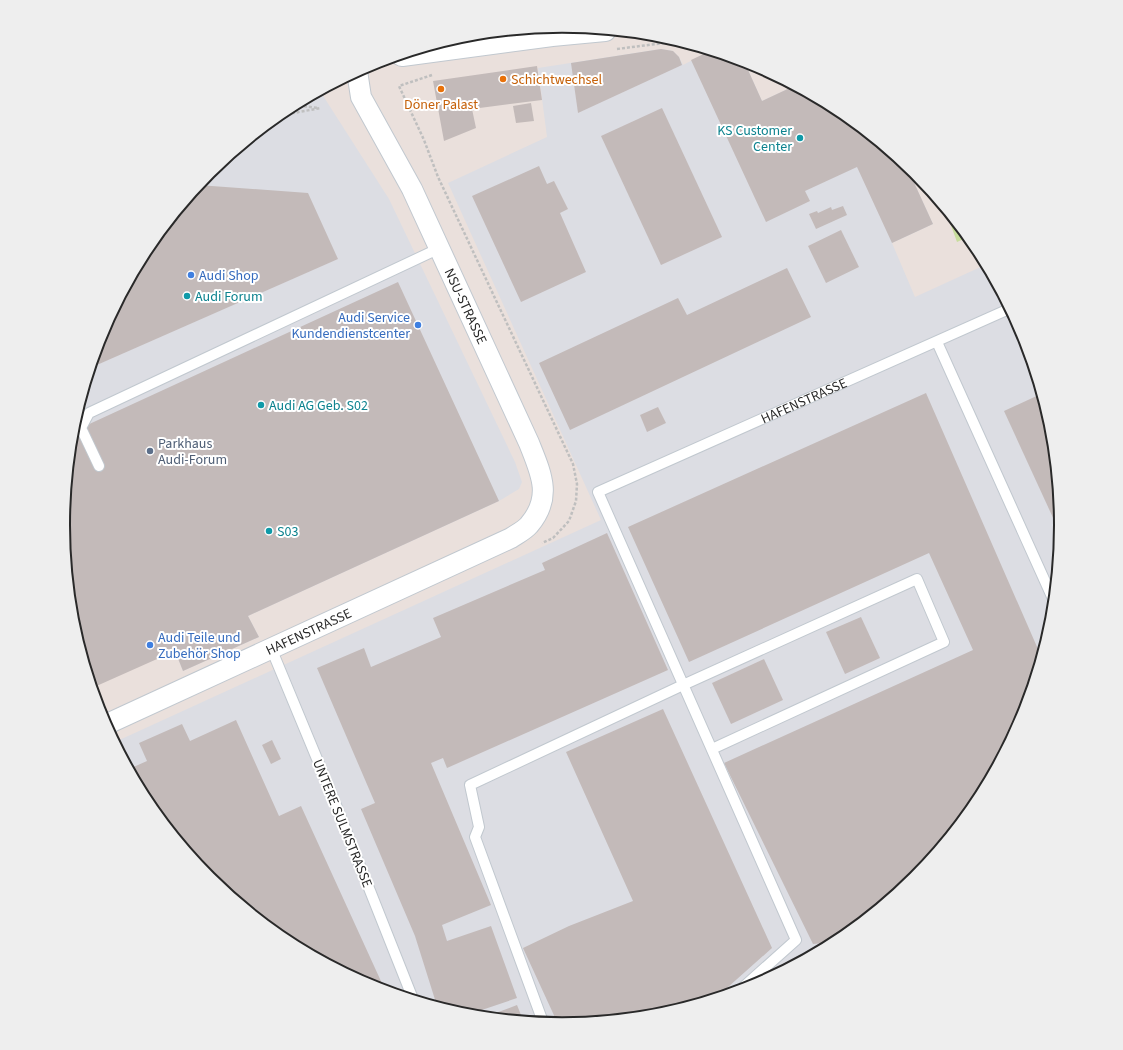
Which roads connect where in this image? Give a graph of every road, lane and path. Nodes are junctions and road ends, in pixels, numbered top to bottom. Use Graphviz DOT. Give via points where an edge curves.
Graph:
graph roads {
  1 [pos="574,33"];
  2 [pos="429,51"];
  3 [pos="435,74"];
  4 [pos="358,77"];
  5 [pos="304,106"];
  6 [pos="293,113"];
  7 [pos="440,248"];
  8 [pos="1005,311"];
  9 [pos="937,342"];
  10 [pos="99,466"];
  11 [pos="584,483"];
  12 [pos="577,484"];
  13 [pos="511,538"];
  14 [pos="538,545"];
  15 [pos="1049,590"];
  16 [pos="271,648"];
  17 [pos="683,685"];
  18 [pos="111,722"];
  19 [pos="712,749"];
  20 [pos="753,979"];
  21 [pos="411,993"];
  22 [pos="541,1016"];
  1 -- 2 [label="main road"];
  3 -- 12 [label="path" via="399,86 438,177 573,464"];
  4 -- 7 [label="street, NSU-STRASSE" via="361,97 412,189"];
  5 -- 6 [label="path" via="321,108"];
  7 -- 10 [label="lane" via="89,413 81,428"];
  7 -- 13 [label="street, NSU-STRASSE" via="542,476 543,494 539,511 528,526"];
  8 -- 9 [label="lane, HAFENSTRASSE"];
  9 -- 15 [label="lane"];
  9 -- 17 [label="lane, HAFENSTRASSE" via="598,492"];
  11 -- 12 [label="path"];
  12 -- 14 [label="path" via="576,501 569,521 553,538"];
  13 -- 16 [label="street, HAFENSTRASSE"];
  16 -- 18 [label="street, HAFENSTRASSE"];
  16 -- 21 [label="lane, UNTERE SULMSTRASSE"];
  17 -- 19 [label="lane"];
  17 -- 19 [label="lane" via="916,579 944,642"];
  17 -- 22 [label="lane" via="470,785 479,826 475,837"];
  19 -- 20 [label="lane" via="796,940"];
}
